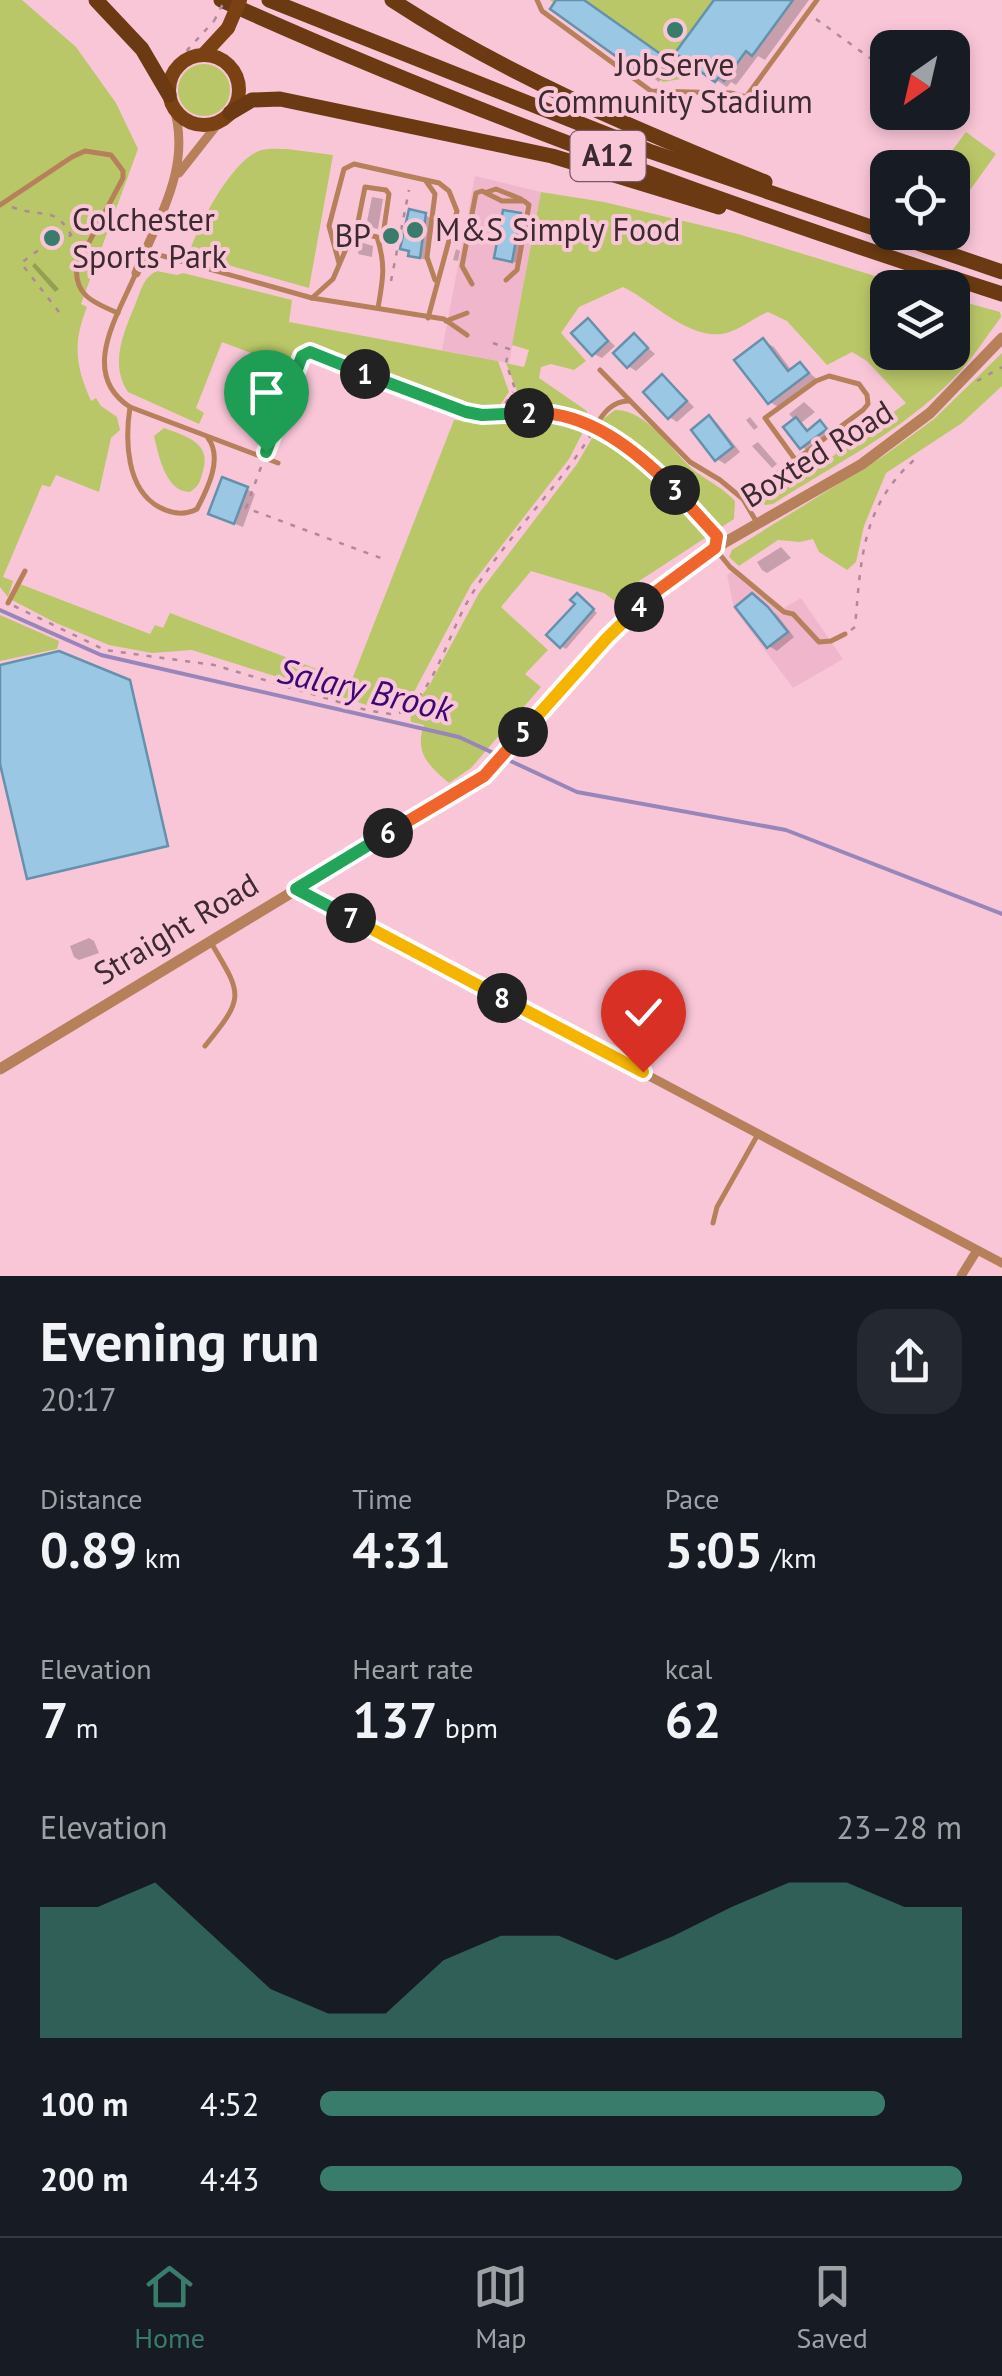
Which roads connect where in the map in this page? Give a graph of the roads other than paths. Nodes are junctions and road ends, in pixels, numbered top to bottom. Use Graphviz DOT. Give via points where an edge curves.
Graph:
graph roads {
  1 [pos="96,0"];
  2 [pos="223,0"];
  3 [pos="240,0"];
  4 [pos="268,0"];
  5 [pos="392,0"];
  6 [pos="536,0"];
  7 [pos="818,0"];
  8 [pos="223,27"];
  9 [pos="203,54"];
  10 [pos="228,64"];
  11 [pos="171,100"];
  12 [pos="226,117"];
  13 [pos="177,175"];
  14 [pos="424,179"];
  15 [pos="0,205"];
  16 [pos="870,224"];
  17 [pos="356,232"];
  18 [pos="145,250"];
  19 [pos="933,250"];
  20 [pos="380,252"];
  21 [pos="945,255"];
  22 [pos="339,263"];
  23 [pos="928,270"];
  24 [pos="930,270"];
  25 [pos="1002,272"];
  26 [pos="136,274"];
  27 [pos="506,280"];
  28 [pos="436,283"];
  29 [pos="472,284"];
  30 [pos="970,284"];
  31 [pos="1002,294"];
  32 [pos="312,298"];
  33 [pos="378,308"];
  34 [pos="118,313"];
  35 [pos="467,313"];
  36 [pos="428,318"];
  37 [pos="445,320"];
  38 [pos="467,336"];
  39 [pos="1000,340"];
  40 [pos="600,370"];
  41 [pos="630,401"];
  42 [pos="130,407"];
  43 [pos="596,427"];
  44 [pos="206,435"];
  45 [pos="797,462"];
  46 [pos="278,463"];
  47 [pos="743,499"];
  48 [pos="758,524"];
  49 [pos="715,548"];
  50 [pos="25,572"];
  51 [pos="10,604"];
  52 [pos="846,634"];
  53 [pos="484,776"];
  54 [pos="296,889"];
  55 [pos="210,940"];
  56 [pos="206,1046"];
  57 [pos="0,1069"];
  58 [pos="758,1133"];
  59 [pos="713,1223"];
  60 [pos="976,1252"];
  61 [pos="1002,1263"];
  62 [pos="961,1276"];
  1 -- 11 [label="highway" via="142,49"];
  2 -- 24 [label="highway, A12" via="415,82"];
  3 -- 8 [label="main road, bridge"];
  4 -- 21 [label="highway, A12" via="649,151"];
  5 -- 16 [label="highway, A12" via="542,87"];
  6 -- 7 [label="lane" via="651,91 746,96"];
  8 -- 9 [label="main road"];
  8 -- 10 [label="main road"];
  9 -- 10 [label="main road"];
  9 -- 11 [label="main road" via="178,66 169,84"];
  10 -- 12 [label="main road" via="239,94"];
  11 -- 12 [label="main road" via="193,123"];
  11 -- 13 [label="street" via="181,134"];
  12 -- 13 [label="street"];
  12 -- 23 [label="highway, A12" via="252,100 280,99 492,142"];
  13 -- 18 [label="street"];
  14 -- 22 [label="lane" via="354,164 344,169 330,226"];
  14 -- 28 [label="lane" via="436,194 427,257"];
  14 -- 28 [label="lane" via="449,191 456,211"];
  15 -- 34 [label="lane" via="85,151 112,156 124,178 75,279 93,302"];
  17 -- 20 [label="lane" via="377,237"];
  17 -- 20 [label="lane" via="365,188 388,191"];
  17 -- 22 [label="lane"];
  18 -- 26 [label="street"];
  18 -- 32 [label="lane"];
  19 -- 21 [label="highway, A12"];
  20 -- 33 [label="lane" via="385,265"];
  21 -- 25 [label="highway, A12"];
  22 -- 32 [label="lane" via="333,280"];
  26 -- 34 [label="lane"];
  27 -- 29 [label="lane" via="516,270 529,205 476,193 462,266"];
  28 -- 36 [label="lane"];
  30 -- 31 [label="highway, A12"];
  32 -- 33 [label="lane"];
  33 -- 36 [label="lane"];
  34 -- 42 [label="lane" via="104,375"];
  35 -- 37 [label="lane"];
  36 -- 37 [label="lane"];
  37 -- 38 [label="lane"];
  39 -- 48 [label="street, Boxted Road" via="930,414 862,464"];
  40 -- 41 [label="lane"];
  41 -- 43 [label="lane" via="606,411"];
  41 -- 47 [label="lane" via="690,462"];
  42 -- 44 [label="lane"];
  42 -- 44 [label="lane" via="126,434 140,490 175,514 197,509 205,494 215,462"];
  44 -- 46 [label="lane"];
  45 -- 45 [label="lane" via="765,418 829,376 860,384 868,404"];
  45 -- 47 [label="lane"];
  47 -- 48 [label="lane"];
  48 -- 49 [label="street, Boxted Road"];
  49 -- 52 [label="lane" via="819,642"];
  49 -- 53 [label="street, Boxted Road" via="607,638"];
  50 -- 51 [label="lane"];
  53 -- 54 [label="street, Straight Road"];
  54 -- 55 [label="street, Straight Road"];
  54 -- 58 [label="street"];
  55 -- 56 [label="lane" via="236,989 233,1011"];
  55 -- 57 [label="street, Straight Road"];
  58 -- 59 [label="lane"];
  58 -- 60 [label="street"];
  60 -- 61 [label="street"];
  60 -- 62 [label="street"];
}
